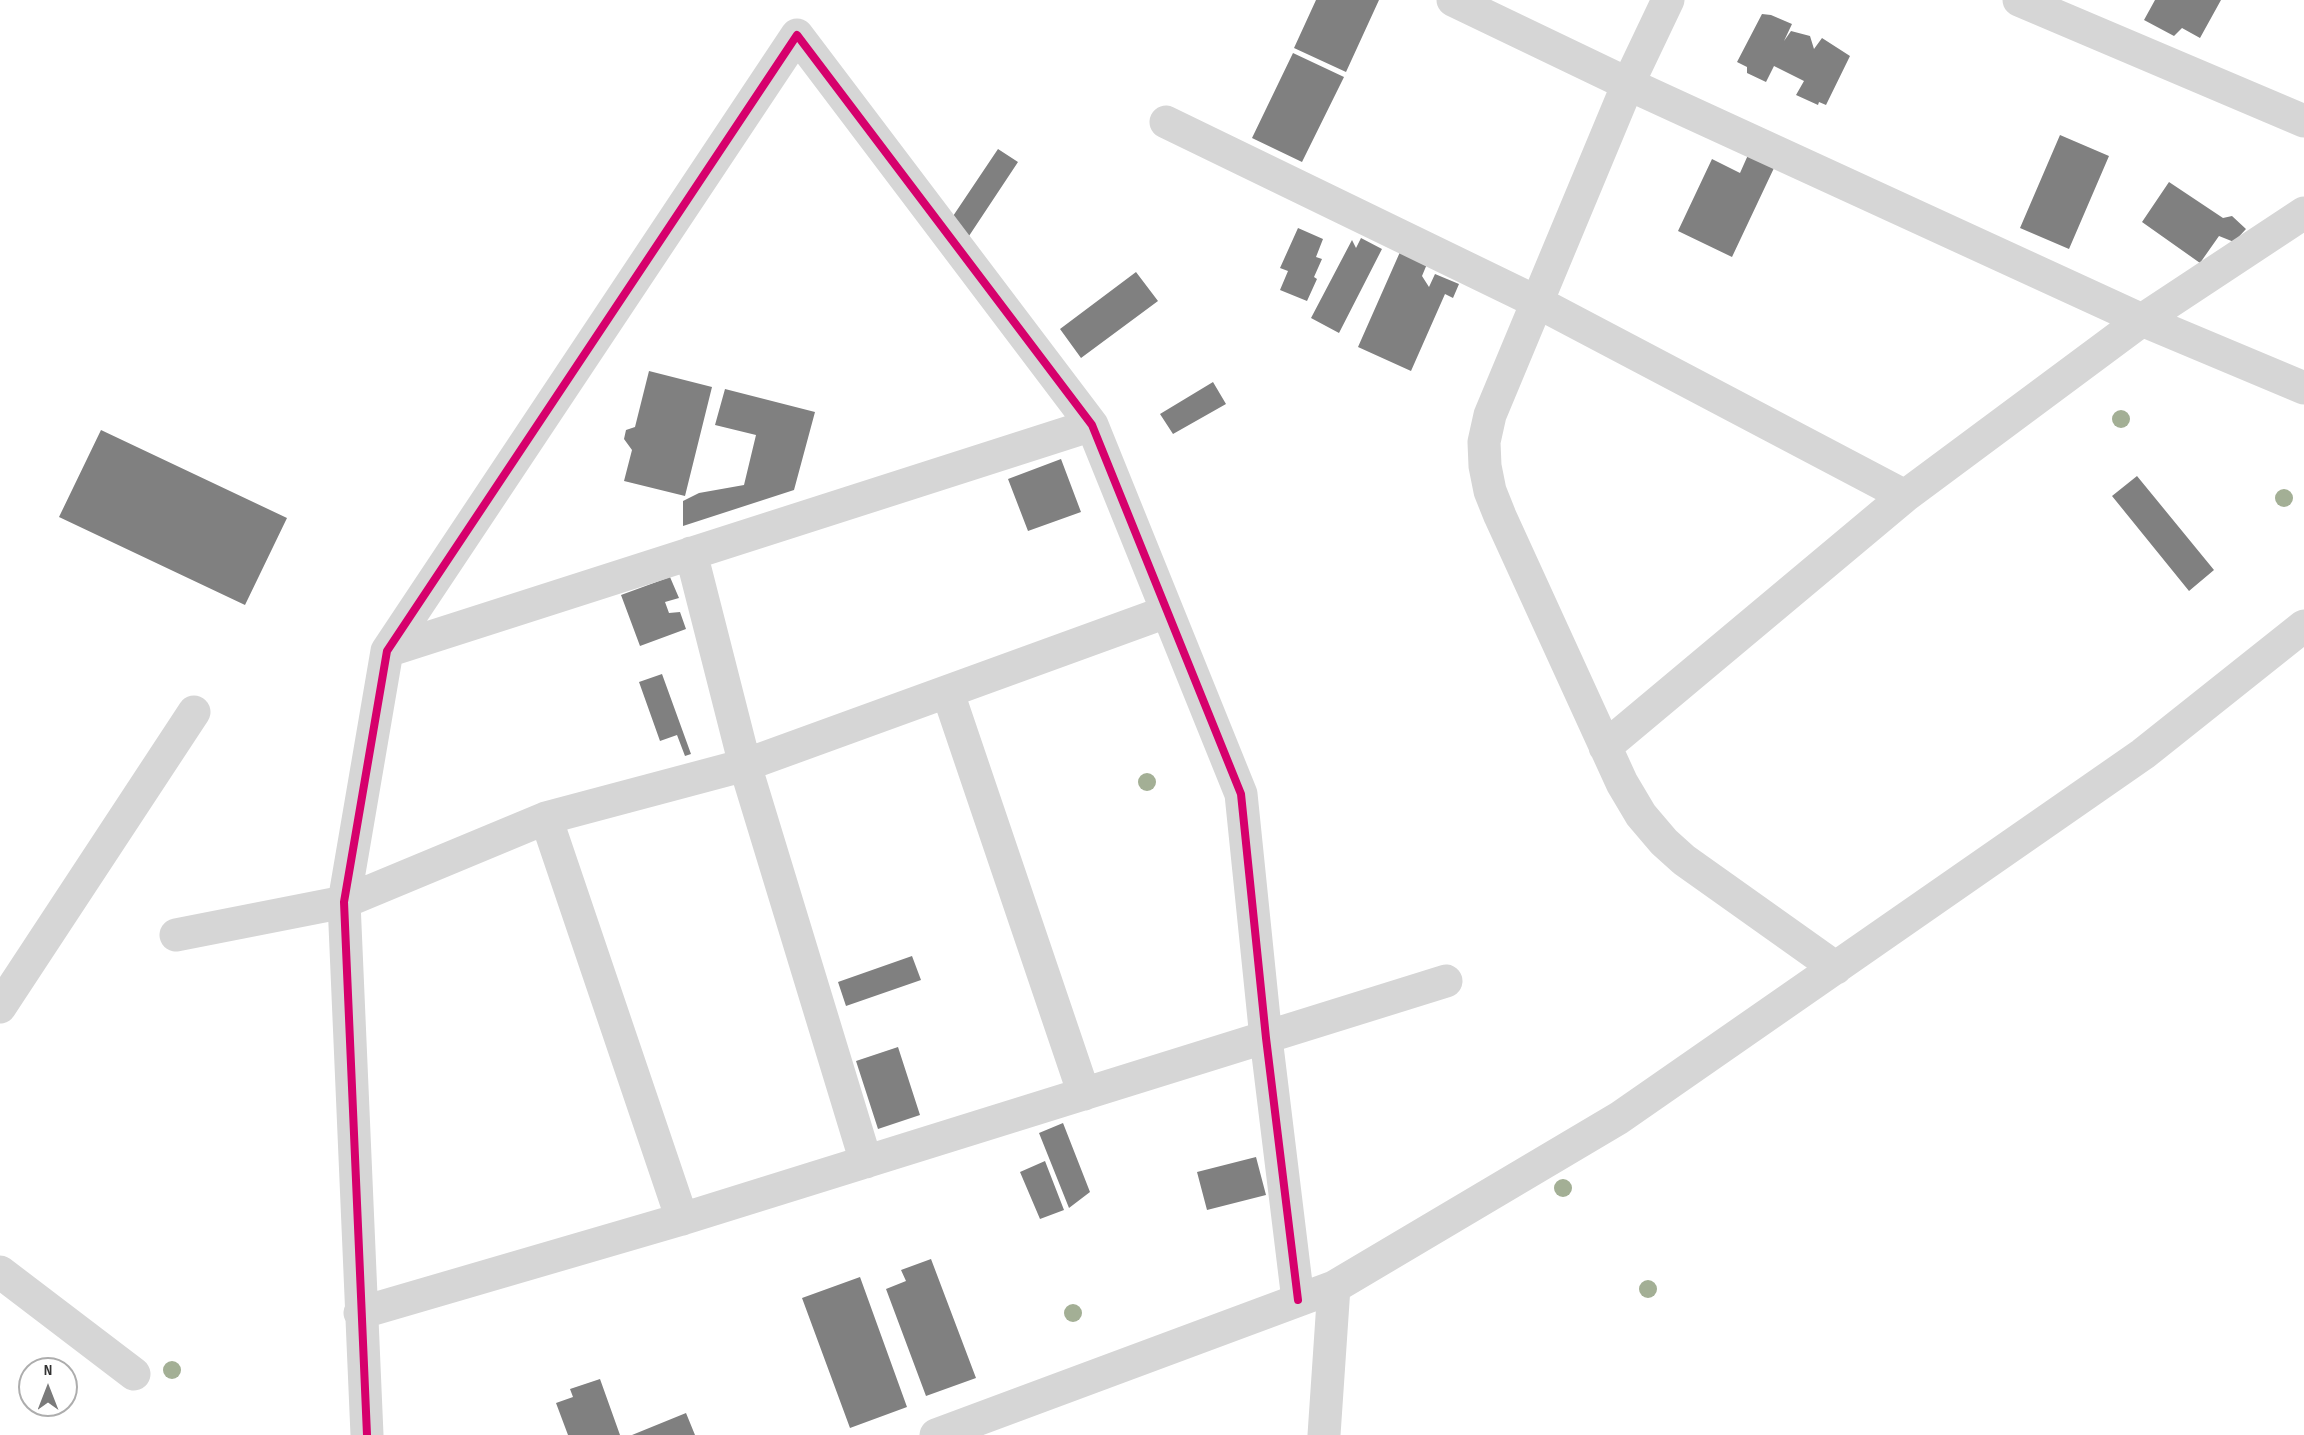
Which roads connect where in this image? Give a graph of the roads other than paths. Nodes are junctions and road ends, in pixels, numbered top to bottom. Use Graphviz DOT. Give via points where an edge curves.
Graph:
graph roads {
  1 [pos="1453,0"];
  2 [pos="1668,0"];
  3 [pos="2019,0"];
  4 [pos="1628,84"];
  5 [pos="2304,121"];
  6 [pos="1166,122"];
  7 [pos="2304,213"];
  8 [pos="1537,302"];
  9 [pos="2142,320"];
  10 [pos="2304,388"];
  11 [pos="1092,425"];
  12 [pos="1905,496"];
  13 [pos="691,553"];
  14 [pos="1166,612"];
  15 [pos="2304,626"];
  16 [pos="387,651"];
  17 [pos="948,693"];
  18 [pos="194,712"];
  19 [pos="1605,747"];
  20 [pos="745,765"];
  21 [pos="546,818"];
  22 [pos="344,902"];
  23 [pos="176,935"];
  24 [pos="1836,968"];
  25 [pos="1446,981"];
  26 [pos="0,1007"];
  27 [pos="1266,1038"];
  28 [pos="1084,1094"];
  29 [pos="866,1162"];
  30 [pos="682,1219"];
  31 [pos="0,1272"];
  32 [pos="1334,1287"];
  33 [pos="1298,1300"];
  34 [pos="360,1313"];
  35 [pos="134,1374"];
  36 [pos="953,1432"];
  37 [pos="367,1435"];
  38 [pos="1324,1435"];
  1 -- 4 [label="street"];
  2 -- 4 [label="street"];
  3 -- 5 [label="street"];
  4 -- 8 [label="street"];
  4 -- 9 [label="street"];
  6 -- 8 [label="street"];
  7 -- 9 [label="street"];
  8 -- 12 [label="street"];
  8 -- 19 [label="street" via="1490,415 1484,442 1485,466 1500,516"];
  9 -- 10 [label="street"];
  9 -- 12 [label="street"];
  11 -- 13 [label="street"];
  11 -- 14 [label="street"];
  11 -- 16 [label="street" via="797,34"];
  12 -- 19 [label="street"];
  13 -- 16 [label="street"];
  13 -- 20 [label="street"];
  14 -- 17 [label="street"];
  14 -- 27 [label="street" via="1240,794"];
  15 -- 24 [label="street" via="2143,754"];
  16 -- 22 [label="street"];
  17 -- 20 [label="street"];
  17 -- 28 [label="street"];
  18 -- 26 [label="street"];
  19 -- 24 [label="street" via="1641,815 1664,842"];
  20 -- 21 [label="street"];
  20 -- 29 [label="street"];
  21 -- 22 [label="street"];
  21 -- 30 [label="street"];
  22 -- 23 [label="street"];
  22 -- 34 [label="street"];
  24 -- 32 [label="street" via="1619,1118"];
  25 -- 27 [label="street"];
  27 -- 28 [label="street"];
  27 -- 33 [label="street"];
  28 -- 29 [label="street"];
  29 -- 30 [label="street"];
  30 -- 34 [label="street"];
  31 -- 35 [label="street"];
  32 -- 33 [label="street"];
  32 -- 38 [label="street"];
  33 -- 36 [label="street"];
  34 -- 37 [label="street"];
}
